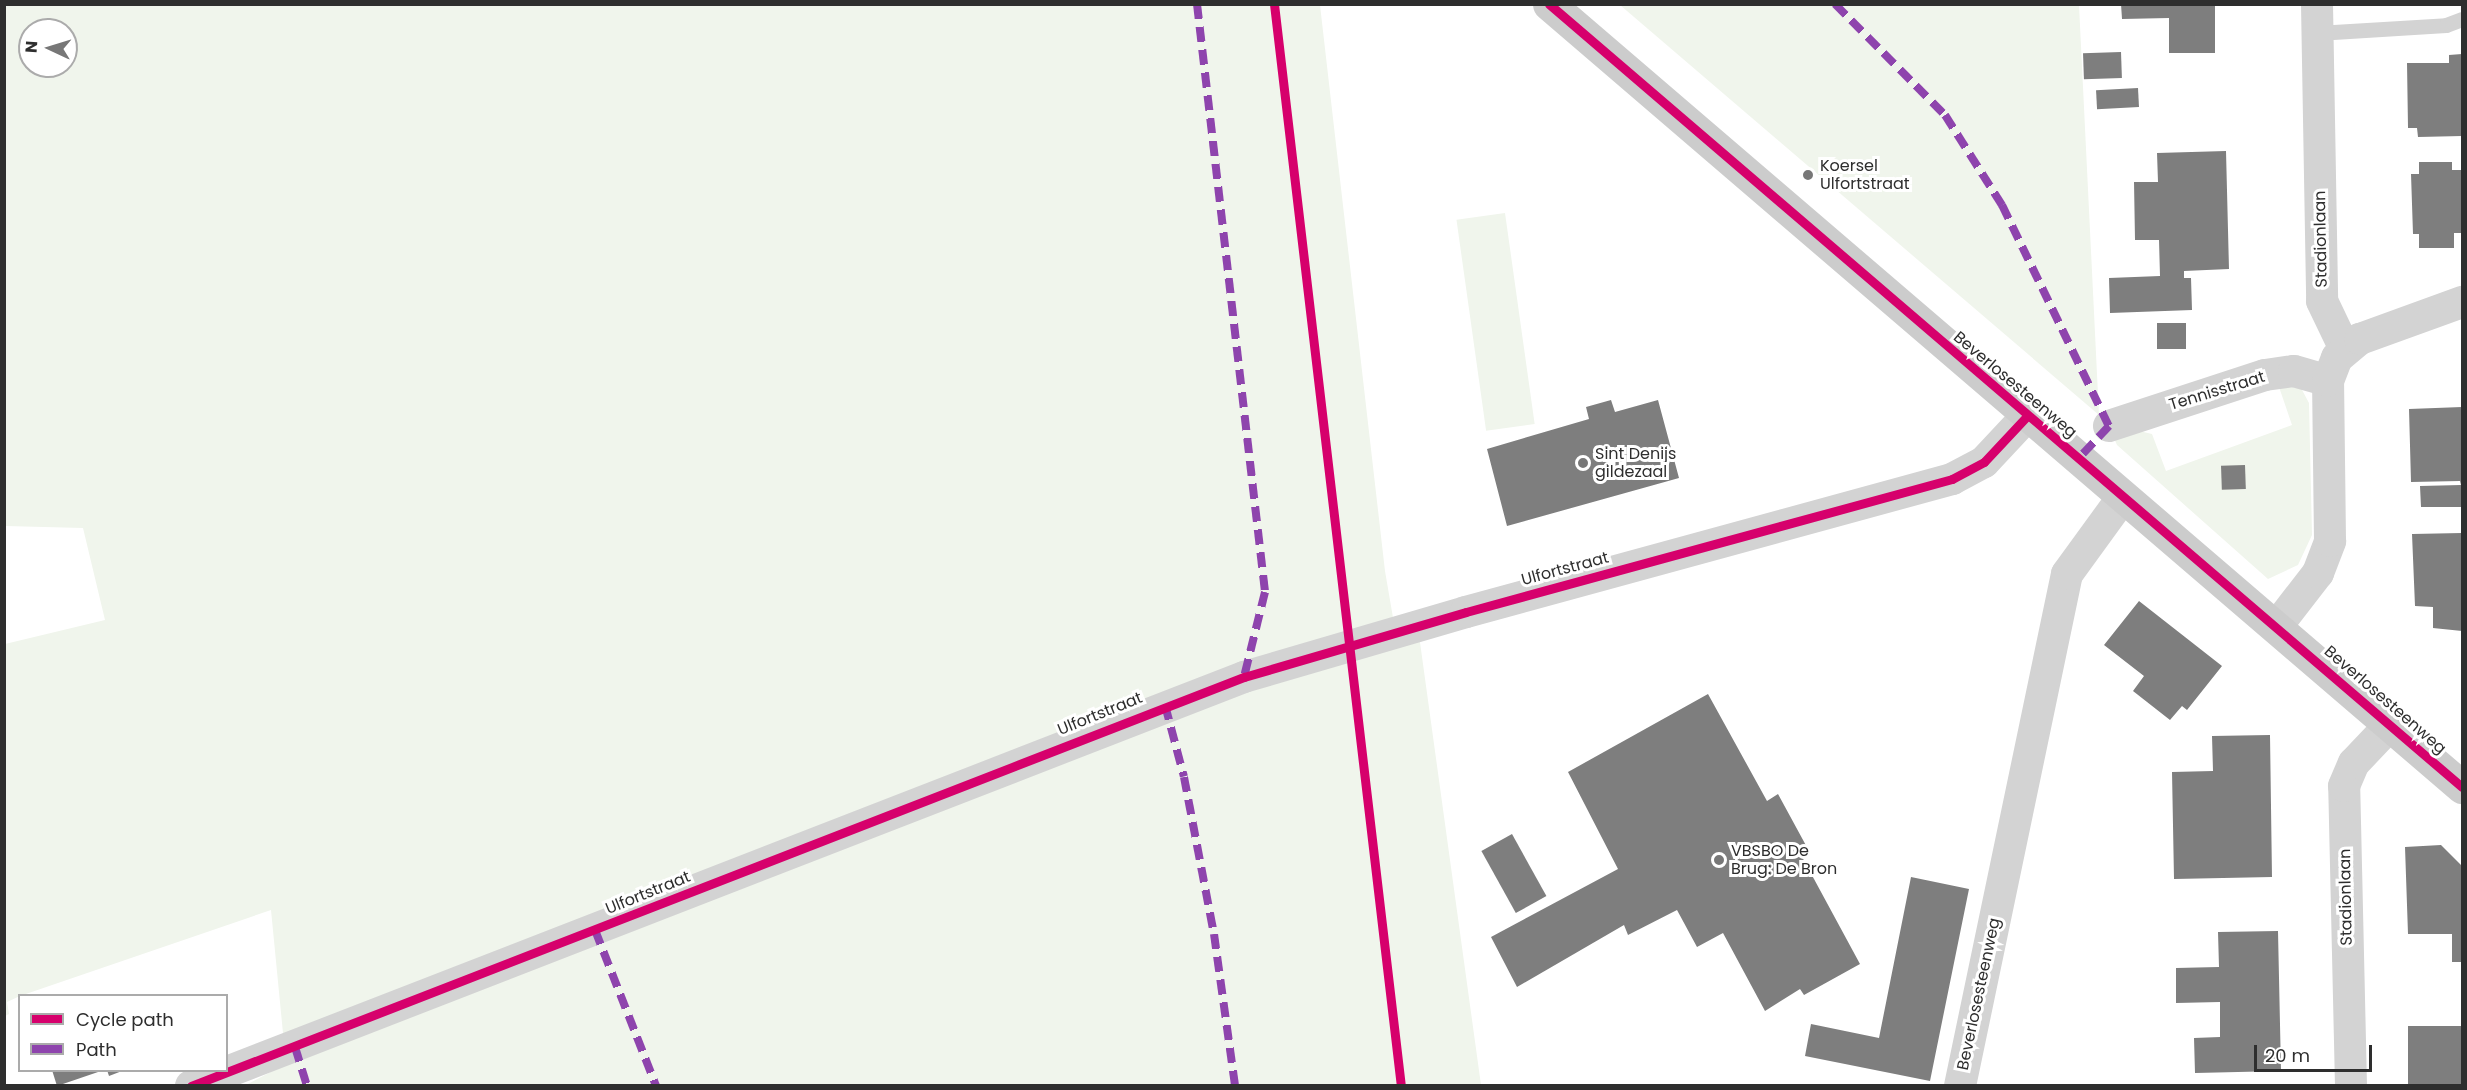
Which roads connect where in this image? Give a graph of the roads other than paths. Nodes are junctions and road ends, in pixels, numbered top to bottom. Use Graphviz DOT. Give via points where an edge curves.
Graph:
graph roads {
  1 [pos="1549,4"];
  2 [pos="2317,19"];
  3 [pos="2463,19"];
  4 [pos="2463,302"];
  5 [pos="2345,349"];
  6 [pos="2328,381"];
  7 [pos="2027,416"];
  8 [pos="2109,426"];
  9 [pos="2124,497"];
  10 [pos="2277,626"];
  11 [pos="2390,725"];
  12 [pos="2463,787"];
  13 [pos="227,1072"];
  14 [pos="228,1072"];
  15 [pos="191,1086"];
  16 [pos="1960,1086"];
  17 [pos="2351,1086"];
  1 -- 7 [label="street, Beverlosesteenweg"];
  2 -- 3 [label="lane" via="2446,26"];
  2 -- 5 [label="street, Stadionlaan" via="2322,301"];
  4 -- 5 [label="street" via="2360,339"];
  5 -- 6 [label="street"];
  6 -- 8 [label="street, Tennisstraat" via="2294,371 2265,375"];
  6 -- 10 [label="street" via="2330,541 2318,573"];
  7 -- 9 [label="street, Beverlosesteenweg"];
  7 -- 14 [label="street, Ulfortstraat" via="1984,462 1952,479 1244,677"];
  9 -- 10 [label="street, Beverlosesteenweg"];
  9 -- 16 [label="street, Beverlosesteenweg" via="2067,574"];
  10 -- 11 [label="street, Beverlosesteenweg"];
  11 -- 12 [label="street, Beverlosesteenweg"];
  11 -- 17 [label="street, Stadionlaan" via="2354,763 2344,786"];
  13 -- 15 [label="street, Ulfortstraat"];
}
